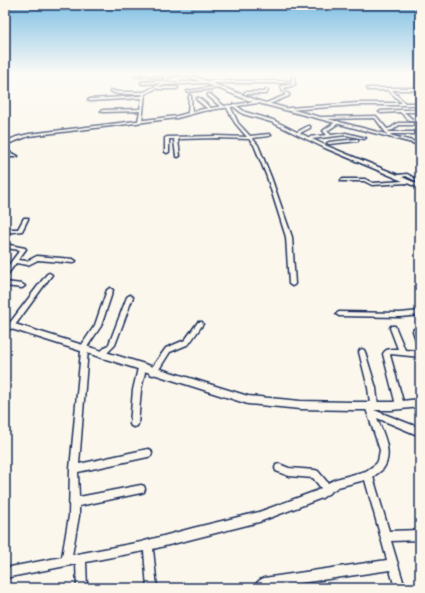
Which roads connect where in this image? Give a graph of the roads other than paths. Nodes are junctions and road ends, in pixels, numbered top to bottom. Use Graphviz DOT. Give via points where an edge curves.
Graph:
graph roads {
  1 [pos="143,102"];
  2 [pos="190,102"];
  3 [pos="201,102"];
  4 [pos="219,102"];
  5 [pos="258,102"];
  6 [pos="272,102"];
  7 [pos="404,103"];
  8 [pos="267,104"];
  9 [pos="420,104"];
  10 [pos="234,105"];
  11 [pos="226,106"];
  12 [pos="210,109"];
  13 [pos="289,109"];
  14 [pos="142,110"];
  15 [pos="420,110"];
  16 [pos="104,111"];
  17 [pos="400,111"];
  18 [pos="381,112"];
  19 [pos="190,113"];
  20 [pos="323,118"];
  21 [pos="420,120"];
  22 [pos="140,121"];
  23 [pos="338,122"];
  24 [pos="412,124"];
  25 [pos="309,127"];
  26 [pos="363,129"];
  27 [pos="297,133"];
  28 [pos="389,133"];
  29 [pos="417,133"];
  30 [pos="269,135"];
  31 [pos="332,135"];
  32 [pos="353,135"];
  33 [pos="250,137"];
  34 [pos="5,138"];
  35 [pos="178,138"];
  36 [pos="309,138"];
  37 [pos="364,138"];
  38 [pos="357,140"];
  39 [pos="11,141"];
  40 [pos="343,142"];
  41 [pos="328,143"];
  42 [pos="5,144"];
  43 [pos="420,144"];
  44 [pos="5,152"];
  45 [pos="167,152"];
  46 [pos="11,156"];
  47 [pos="16,156"];
  48 [pos="178,156"];
  49 [pos="5,160"];
  50 [pos="396,176"];
  51 [pos="343,180"];
  52 [pos="416,180"];
  53 [pos="407,181"];
  54 [pos="420,188"];
  55 [pos="26,219"];
  56 [pos="5,231"];
  57 [pos="5,246"];
  58 [pos="16,261"];
  59 [pos="73,261"];
  60 [pos="5,266"];
  61 [pos="11,267"];
  62 [pos="5,274"];
  63 [pos="49,275"];
  64 [pos="5,284"];
  65 [pos="292,284"];
  66 [pos="22,286"];
  67 [pos="110,290"];
  68 [pos="130,297"];
  69 [pos="420,313"];
  70 [pos="339,314"];
  71 [pos="200,324"];
  72 [pos="8,325"];
  73 [pos="393,328"];
  74 [pos="416,331"];
  75 [pos="420,343"];
  76 [pos="84,349"];
  77 [pos="362,352"];
  78 [pos="402,352"];
  79 [pos="420,354"];
  80 [pos="101,355"];
  81 [pos="142,368"];
  82 [pos="153,372"];
  83 [pos="420,403"];
  84 [pos="400,405"];
  85 [pos="371,408"];
  86 [pos="134,424"];
  87 [pos="420,432"];
  88 [pos="148,453"];
  89 [pos="278,468"];
  90 [pos="74,469"];
  91 [pos="368,475"];
  92 [pos="141,489"];
  93 [pos="327,489"];
  94 [pos="75,502"];
  95 [pos="420,535"];
  96 [pos="385,536"];
  97 [pos="148,545"];
  98 [pos="81,558"];
  99 [pos="66,560"];
  100 [pos="393,564"];
  101 [pos="5,573"];
  102 [pos="272,585"];
  103 [pos="82,588"];
  104 [pos="152,588"];
  105 [pos="258,588"];
  106 [pos="400,588"];
  1 -- 14 [label="street"];
  2 -- 19 [label="street"];
  3 -- 12 [label="street"];
  4 -- 11 [label="street"];
  5 -- 8 [label="main road"];
  5 -- 10 [label="main road"];
  6 -- 8 [label="street"];
  7 -- 9 [label="street"];
  7 -- 13 [label="street"];
  8 -- 13 [label="main road"];
  10 -- 11 [label="main road"];
  10 -- 27 [label="street" via="244,113 272,121"];
  11 -- 12 [label="main road"];
  11 -- 33 [label="street"];
  12 -- 19 [label="main road"];
  13 -- 20 [label="main road"];
  14 -- 16 [label="street"];
  14 -- 22 [label="street"];
  15 -- 17 [label="street"];
  17 -- 18 [label="street"];
  17 -- 21 [label="street" via="411,120"];
  19 -- 22 [label="main road"];
  20 -- 23 [label="main road"];
  20 -- 28 [label="street" via="376,116"];
  22 -- 39 [label="main road" via="35,134"];
  23 -- 26 [label="main road"];
  23 -- 31 [label="street" via="325,130"];
  24 -- 28 [label="street" via="397,124"];
  25 -- 27 [label="street"];
  26 -- 28 [label="main road"];
  26 -- 32 [label="street"];
  27 -- 36 [label="street"];
  28 -- 29 [label="street"];
  28 -- 43 [label="main road"];
  30 -- 33 [label="street"];
  31 -- 32 [label="street"];
  31 -- 36 [label="street"];
  31 -- 40 [label="street"];
  32 -- 37 [label="street"];
  33 -- 35 [label="street"];
  33 -- 65 [label="street" via="265,165 287,232"];
  34 -- 39 [label="street"];
  35 -- 45 [label="street" via="166,138"];
  35 -- 48 [label="street"];
  36 -- 50 [label="street"];
  38 -- 40 [label="street"];
  39 -- 42 [label="main road"];
  40 -- 41 [label="street"];
  44 -- 46 [label="street"];
  46 -- 47 [label="street"];
  46 -- 49 [label="street"];
  50 -- 52 [label="street" via="407,175"];
  50 -- 53 [label="street"];
  51 -- 53 [label="street" via="365,180 372,184"];
  53 -- 54 [label="street"];
  55 -- 56 [label="street" via="21,230"];
  57 -- 58 [label="street" via="23,249"];
  58 -- 59 [label="street" via="28,262 38,258"];
  58 -- 61 [label="street"];
  60 -- 61 [label="street"];
  61 -- 62 [label="street"];
  63 -- 72 [label="street"];
  64 -- 66 [label="street"];
  67 -- 76 [label="street" via="98,326"];
  68 -- 80 [label="street" via="112,345"];
  69 -- 70 [label="street"];
  71 -- 82 [label="street" via="187,342 168,350"];
  72 -- 76 [label="main road"];
  73 -- 78 [label="street"];
  74 -- 75 [label="street"];
  76 -- 80 [label="main road"];
  76 -- 90 [label="street"];
  77 -- 85 [label="street" via="372,388"];
  78 -- 79 [label="street"];
  78 -- 84 [label="street" via="390,351 386,354"];
  80 -- 81 [label="main road"];
  81 -- 82 [label="main road"];
  81 -- 86 [label="street"];
  82 -- 85 [label="main road" via="248,400"];
  83 -- 84 [label="main road"];
  84 -- 85 [label="main road"];
  85 -- 87 [label="street"];
  85 -- 91 [label="street" via="384,450 379,467"];
  88 -- 90 [label="street"];
  89 -- 93 [label="street" via="289,472 315,474"];
  90 -- 94 [label="street"];
  91 -- 93 [label="street" via="336,483"];
  91 -- 96 [label="street"];
  92 -- 94 [label="street"];
  93 -- 97 [label="street" via="319,495 259,517"];
  94 -- 99 [label="street"];
  95 -- 96 [label="street"];
  96 -- 100 [label="street"];
  97 -- 98 [label="street"];
  97 -- 104 [label="street"];
  98 -- 99 [label="street"];
  98 -- 103 [label="street"];
  99 -- 101 [label="street"];
  100 -- 102 [label="street"];
  100 -- 106 [label="street"];
  102 -- 105 [label="street" via="264,583"];
}
